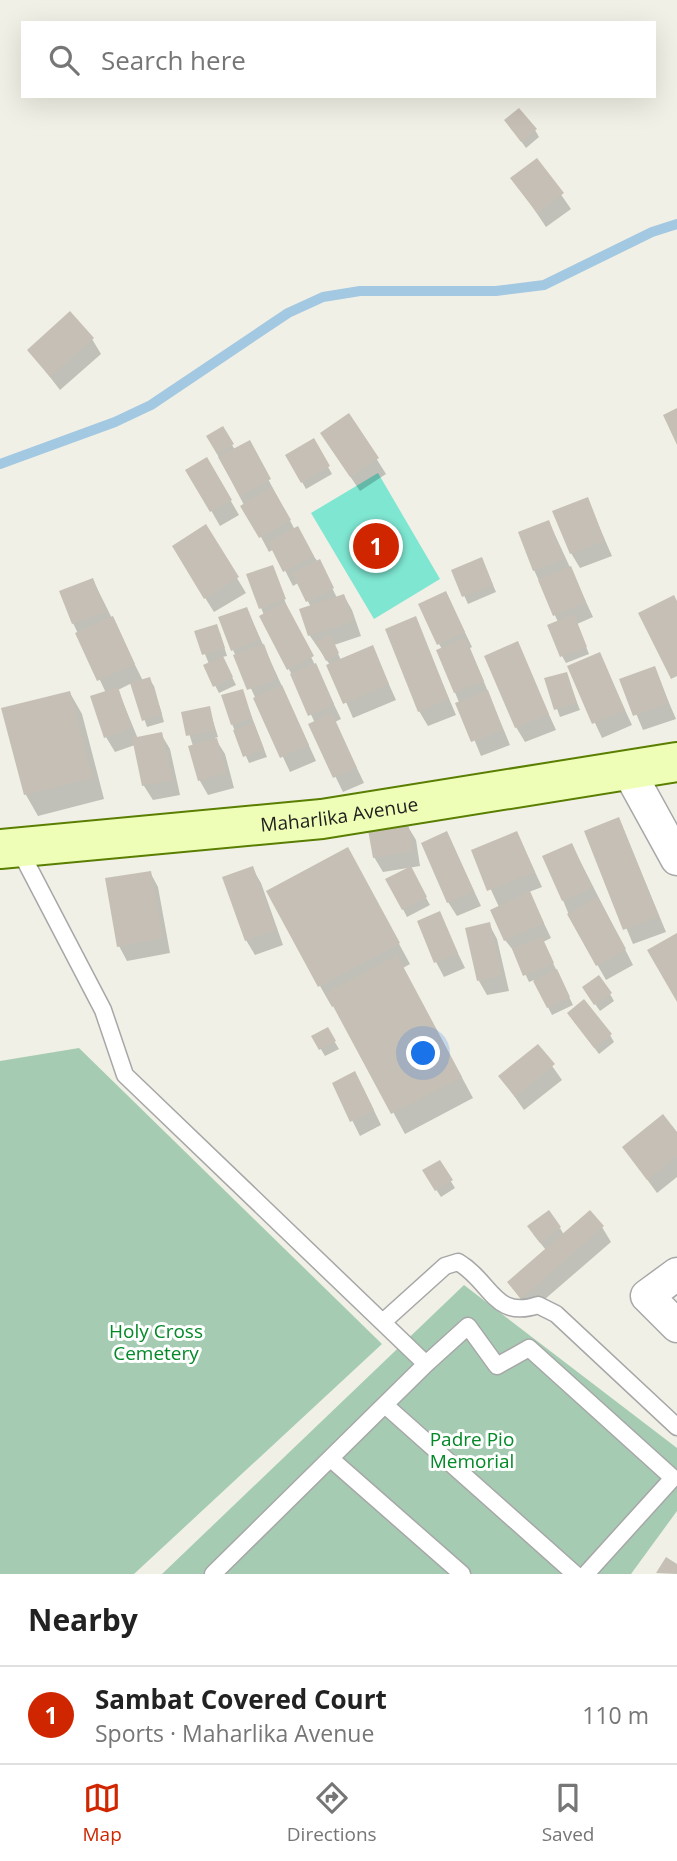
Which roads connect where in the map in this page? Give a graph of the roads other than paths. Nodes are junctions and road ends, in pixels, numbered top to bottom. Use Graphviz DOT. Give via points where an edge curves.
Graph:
graph roads {
  1 [pos="677,762"];
  2 [pos="628,770"];
  3 [pos="9,848"];
  4 [pos="677,859"];
  5 [pos="677,1274"];
  6 [pos="384,1321"];
  7 [pos="677,1326"];
  8 [pos="426,1364"];
  9 [pos="385,1405"];
  10 [pos="677,1427"];
  11 [pos="331,1458"];
  12 [pos="213,1574"];
  13 [pos="462,1574"];
  14 [pos="575,1574"];
  15 [pos="586,1574"];
  1 -- 2 [label="main road, Maharlika Avenue"];
  2 -- 3 [label="main road, Maharlika Avenue" via="321,819"];
  2 -- 4 [label="street"];
  3 -- 6 [label="lane" via="103,1010 125,1075"];
  5 -- 7 [label="street" via="647,1296"];
  6 -- 8 [label="lane"];
  6 -- 10 [label="lane" via="445,1266 458,1262 508,1309 520,1311 538,1305 556,1314"];
  8 -- 9 [label="lane"];
  8 -- 15 [label="lane" via="468,1326 497,1366 528,1348 673,1478"];
  9 -- 11 [label="lane"];
  9 -- 14 [label="lane"];
  11 -- 12 [label="lane"];
  11 -- 13 [label="lane"];
}
